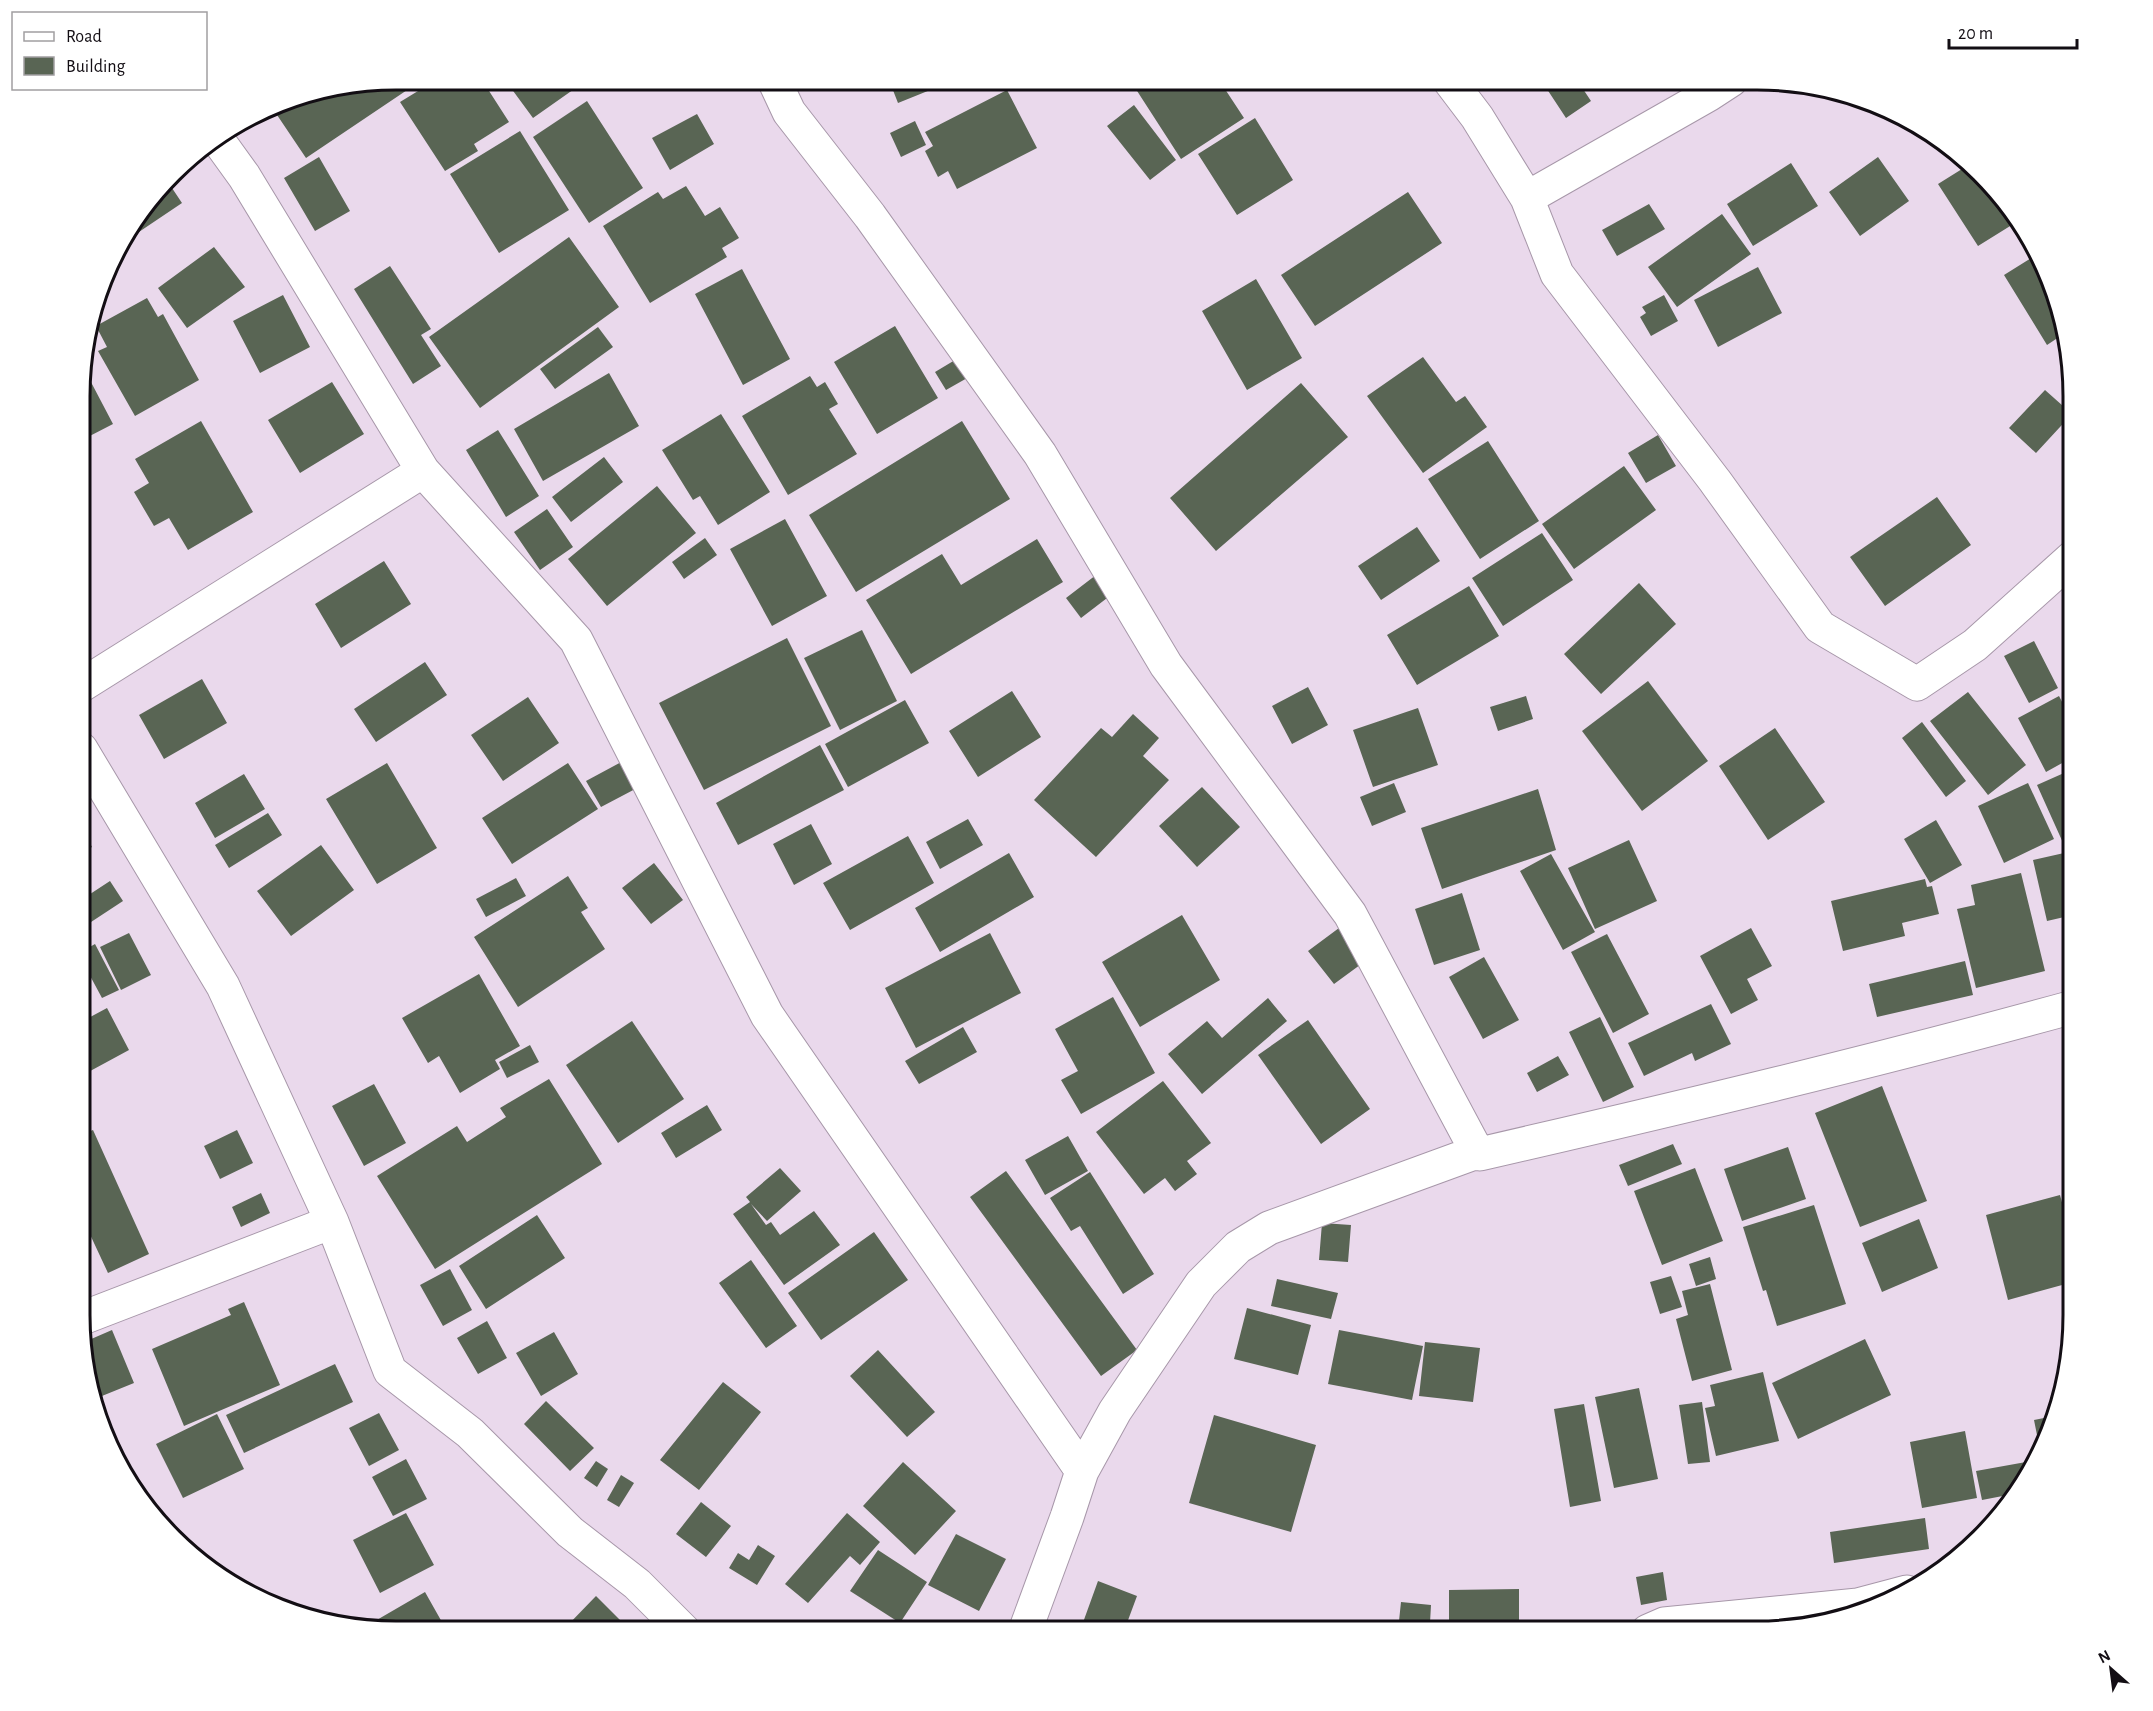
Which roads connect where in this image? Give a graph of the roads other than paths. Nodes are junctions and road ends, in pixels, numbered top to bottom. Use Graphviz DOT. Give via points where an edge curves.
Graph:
graph roads {
  1 [pos="779,90"];
  2 [pos="1457,90"];
  3 [pos="1717,90"];
  4 [pos="222,145"];
  5 [pos="1527,198"];
  6 [pos="423,471"];
  7 [pos="2063,566"];
  8 [pos="90,680"];
  9 [pos="90,764"];
  10 [pos="2063,1009"];
  11 [pos="1477,1152"];
  12 [pos="332,1222"];
  13 [pos="90,1315"];
  14 [pos="1082,1471"];
  15 [pos="1854,1605"];
  16 [pos="674,1621"];
  17 [pos="1029,1621"];
  18 [pos="1695,1621"];
  1 -- 11 [label="street" via="789,112 870,216 1040,454 1166,665 1350,914"];
  2 -- 5 [label="street"];
  3 -- 5 [label="street"];
  4 -- 6 [label="street"];
  5 -- 7 [label="street" via="1557,274 1715,481 1820,627 1917,684 1975,645"];
  6 -- 8 [label="street"];
  6 -- 14 [label="street" via="576,640 767,1015"];
  9 -- 12 [label="street" via="223,986"];
  10 -- 11 [label="street" via="1678,1108"];
  11 -- 14 [label="street" via="1269,1228 1238,1247 1201,1284 1175,1319 1115,1411"];
  12 -- 13 [label="street"];
  12 -- 16 [label="street" via="390,1371 470,1433 570,1532 637,1584"];
  14 -- 17 [label="street"];
  15 -- 18 [label="street"];
}
